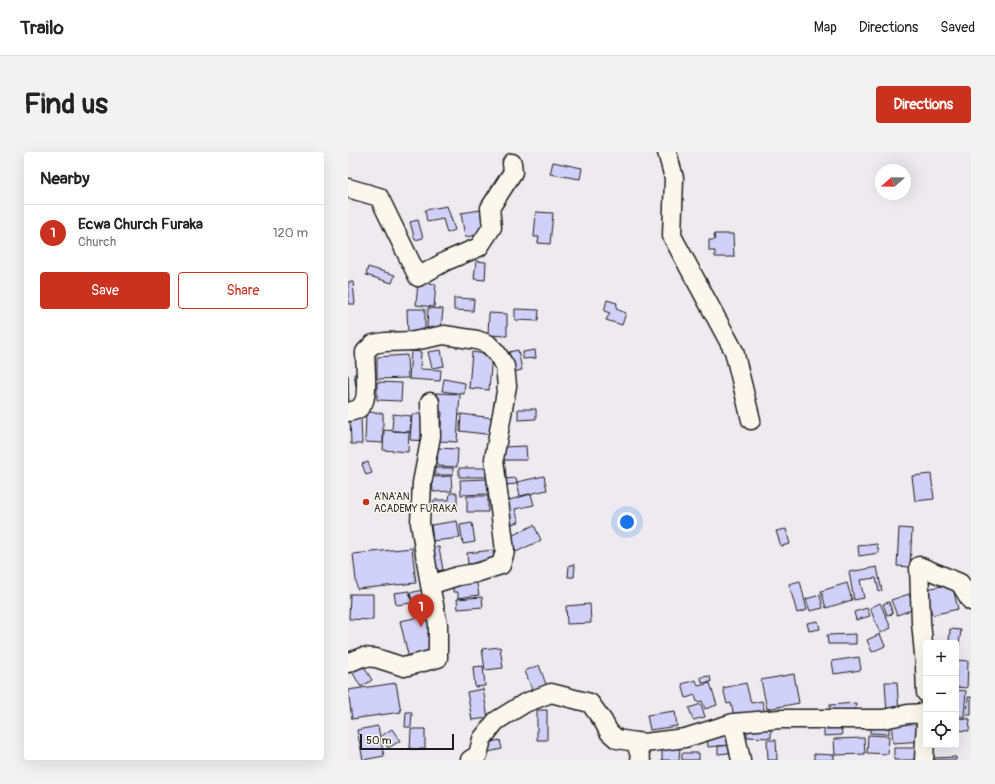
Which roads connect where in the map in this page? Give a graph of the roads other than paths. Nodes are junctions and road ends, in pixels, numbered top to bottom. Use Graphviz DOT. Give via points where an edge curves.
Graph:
graph roads {
  1 [pos="668,152"];
  2 [pos="512,163"];
  3 [pos="348,188"];
  4 [pos="430,402"];
  5 [pos="348,412"];
  6 [pos="750,420"];
  7 [pos="430,585"];
  8 [pos="971,601"];
  9 [pos="348,663"];
  10 [pos="925,676"];
  11 [pos="923,713"];
  12 [pos="734,723"];
  13 [pos="636,742"];
  14 [pos="925,748"];
  15 [pos="470,760"];
  16 [pos="641,760"];
  17 [pos="741,760"];
  18 [pos="924,760"];
  1 -- 6 [label="street" via="674,178 672,236 734,351"];
  2 -- 3 [label="street" via="513,172 490,208 492,227 479,247 446,261 418,277 379,197"];
  4 -- 7 [label="street" via="431,436 422,483 420,523"];
  5 -- 7 [label="street" via="362,405 366,397 365,352 373,344 414,341 444,335 477,340 488,344 505,366 506,386 494,459 505,551 501,565"];
  7 -- 9 [label="street" via="438,624 438,658 404,667 376,658 362,657"];
  8 -- 10 [label="street" via="960,583 918,566"];
  11 -- 12 [label="street" via="883,719 780,719"];
  12 -- 13 [label="street" via="685,738"];
  12 -- 17 [label="street"];
  13 -- 15 [label="street" via="617,739 609,732 590,703 551,693 525,703 496,721 482,739 478,756"];
  13 -- 16 [label="street"];
  14 -- 18 [label="street"];
}
